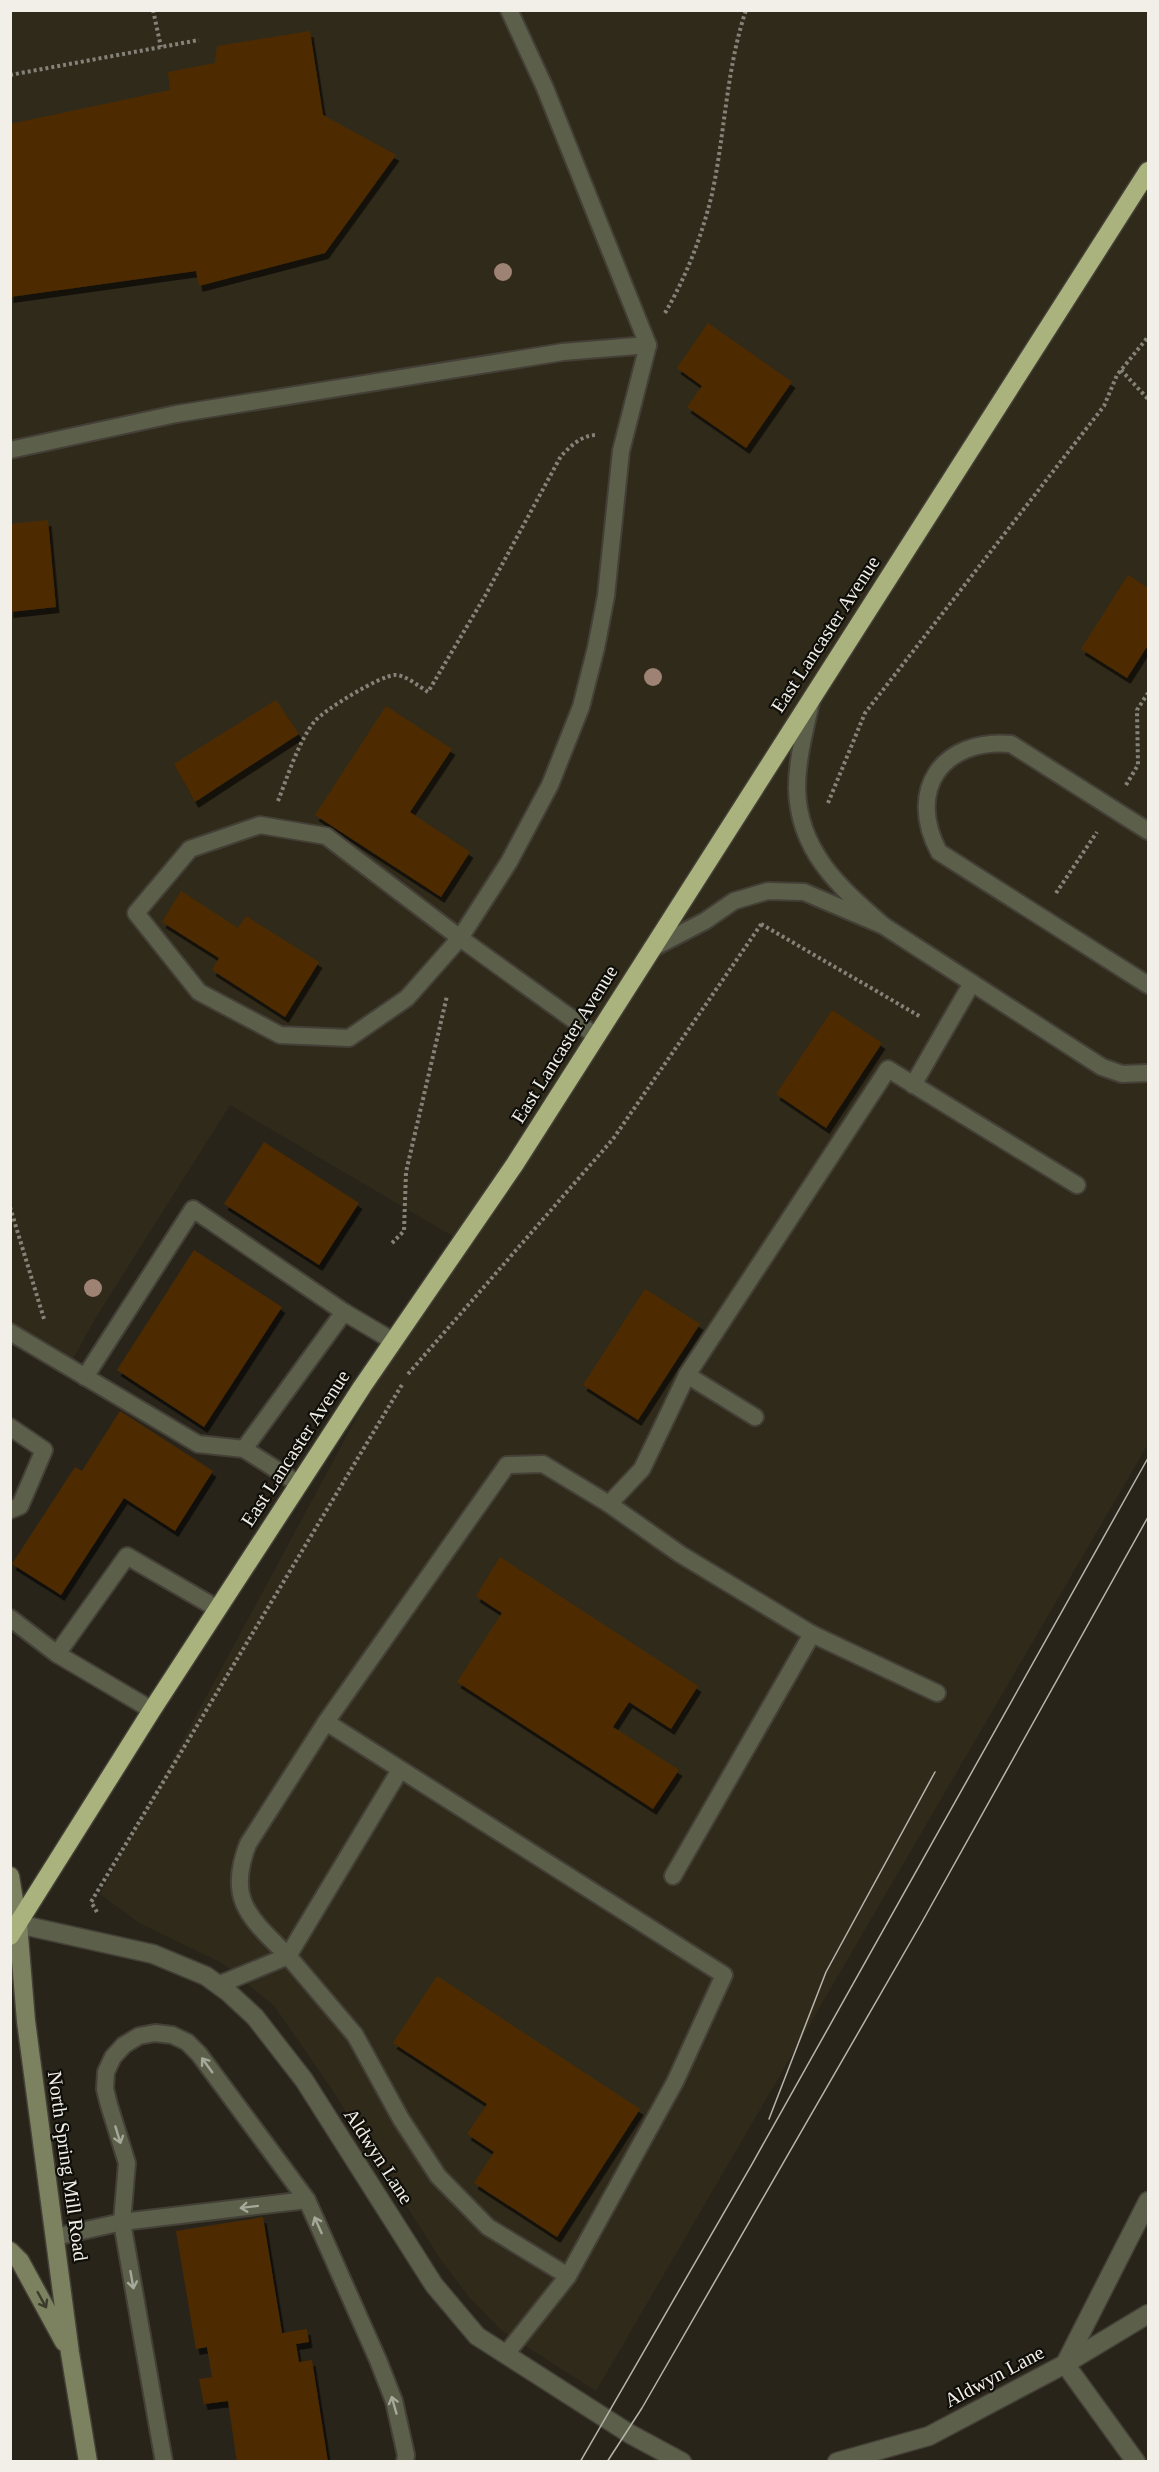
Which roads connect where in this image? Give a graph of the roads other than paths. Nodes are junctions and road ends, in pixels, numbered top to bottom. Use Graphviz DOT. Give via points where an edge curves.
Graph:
graph roads {
  1 [pos="509,10"];
  2 [pos="1149,171"];
  3 [pos="648,345"];
  4 [pos="10,450"];
  5 [pos="813,696"];
  6 [pos="1149,831"];
  7 [pos="884,926"];
  8 [pos="457,942"];
  9 [pos="651,949"];
  10 [pos="972,983"];
  11 [pos="1149,984"];
  12 [pos="596,1036"];
  13 [pos="1149,1073"];
  14 [pos="913,1085"];
  15 [pos="1077,1185"];
  16 [pos="344,1312"];
  17 [pos="10,1332"];
  18 [pos="393,1341"];
  19 [pos="687,1375"];
  20 [pos="85,1377"];
  21 [pos="755,1417"];
  22 [pos="10,1427"];
  23 [pos="244,1449"];
  24 [pos="299,1484"];
  25 [pos="609,1504"];
  26 [pos="10,1510"];
  27 [pos="218,1609"];
  28 [pos="10,1618"];
  29 [pos="812,1634"];
  30 [pos="57,1654"];
  31 [pos="937,1693"];
  32 [pos="152,1710"];
  33 [pos="326,1722"];
  34 [pos="400,1770"];
  35 [pos="10,1876"];
  36 [pos="673,1876"];
  37 [pos="14,1930"];
  38 [pos="288,1956"];
  39 [pos="218,1985"];
  40 [pos="307,2200"];
  41 [pos="1149,2201"];
  42 [pos="122,2222"];
  43 [pos="55,2237"];
  44 [pos="10,2251"];
  45 [pos="568,2276"];
  46 [pos="1149,2314"];
  47 [pos="70,2353"];
  48 [pos="506,2354"];
  49 [pos="1065,2364"];
  50 [pos="88,2462"];
  51 [pos="164,2462"];
  52 [pos="405,2462"];
  53 [pos="682,2462"];
  54 [pos="837,2462"];
  55 [pos="1136,2462"];
  1 -- 3 [label="lane" via="545,88"];
  2 -- 5 [label="highway, East Lancaster Avenue"];
  3 -- 4 [label="lane" via="563,352 176,414"];
  3 -- 8 [label="lane" via="624,437 606,596 580,707 550,785 509,862"];
  5 -- 7 [label="lane" via="797,788 804,827 820,863 846,893"];
  5 -- 9 [label="highway, East Lancaster Avenue"];
  6 -- 11 [label="lane" via="1011,744 990,742 970,746 951,757 937,772 928,791 929,833 939,852"];
  7 -- 9 [label="lane" via="804,892 774,891 734,901"];
  7 -- 10 [label="lane"];
  8 -- 8 [label="lane" via="326,836 260,825 190,849 136,913 199,992 280,1035 349,1038 407,998"];
  8 -- 12 [label="lane"];
  9 -- 12 [label="highway, East Lancaster Avenue"];
  10 -- 13 [label="lane" via="1102,1067 1122,1074"];
  10 -- 14 [label="lane"];
  12 -- 18 [label="highway, East Lancaster Avenue" via="515,1164"];
  14 -- 15 [label="lane"];
  14 -- 19 [label="lane" via="888,1069"];
  16 -- 18 [label="lane"];
  16 -- 20 [label="lane" via="193,1209"];
  16 -- 23 [label="lane"];
  17 -- 20 [label="lane"];
  18 -- 24 [label="highway, East Lancaster Avenue"];
  19 -- 21 [label="lane"];
  19 -- 25 [label="lane" via="642,1469"];
  20 -- 23 [label="lane" via="198,1444"];
  22 -- 26 [label="lane" via="44,1450 20,1506"];
  23 -- 24 [label="lane"];
  24 -- 27 [label="highway, East Lancaster Avenue"];
  25 -- 29 [label="lane" via="680,1554"];
  25 -- 33 [label="lane" via="543,1464 507,1465"];
  27 -- 30 [label="lane" via="127,1556"];
  27 -- 32 [label="highway, East Lancaster Avenue"];
  28 -- 30 [label="lane"];
  29 -- 31 [label="lane"];
  29 -- 36 [label="lane"];
  30 -- 32 [label="lane"];
  32 -- 37 [label="highway, East Lancaster Avenue"];
  33 -- 34 [label="lane"];
  33 -- 38 [label="lane" via="248,1844 240,1865 239,1888 246,1909"];
  34 -- 38 [label="lane"];
  34 -- 45 [label="lane" via="724,1975 675,2082"];
  35 -- 37 [label="main road, North Spring Mill Road"];
  37 -- 39 [label="street, Aldwyn Lane" via="90,1940 153,1954"];
  37 -- 43 [label="main road, North Spring Mill Road"];
  38 -- 39 [label="lane"];
  38 -- 45 [label="lane" via="355,2036 438,2176 488,2227"];
  39 -- 48 [label="street, Aldwyn Lane" via="255,2018 304,2080 434,2285 477,2336"];
  40 -- 42 [label="lane, one-way"];
  40 -- 42 [label="lane, one-way" via="199,2054 179,2039 155,2033 124,2045 106,2072 105,2088 127,2163"];
  52 -- 40 [label="lane, one-way" via="394,2401"];
  41 -- 49 [label="street, Aldwyn Lane"];
  42 -- 43 [label="lane"];
  42 -- 51 [label="lane, one-way"];
  43 -- 47 [label="main road, North Spring Mill Road"];
  44 -- 47 [label="main road, one-way" via="20,2261"];
  45 -- 48 [label="lane"];
  46 -- 49 [label="street"];
  47 -- 50 [label="main road, North Spring Mill Road"];
  48 -- 53 [label="street, Aldwyn Lane" via="630,2434"];
  49 -- 54 [label="street, Aldwyn Lane" via="929,2436"];
  49 -- 55 [label="street"];
}
